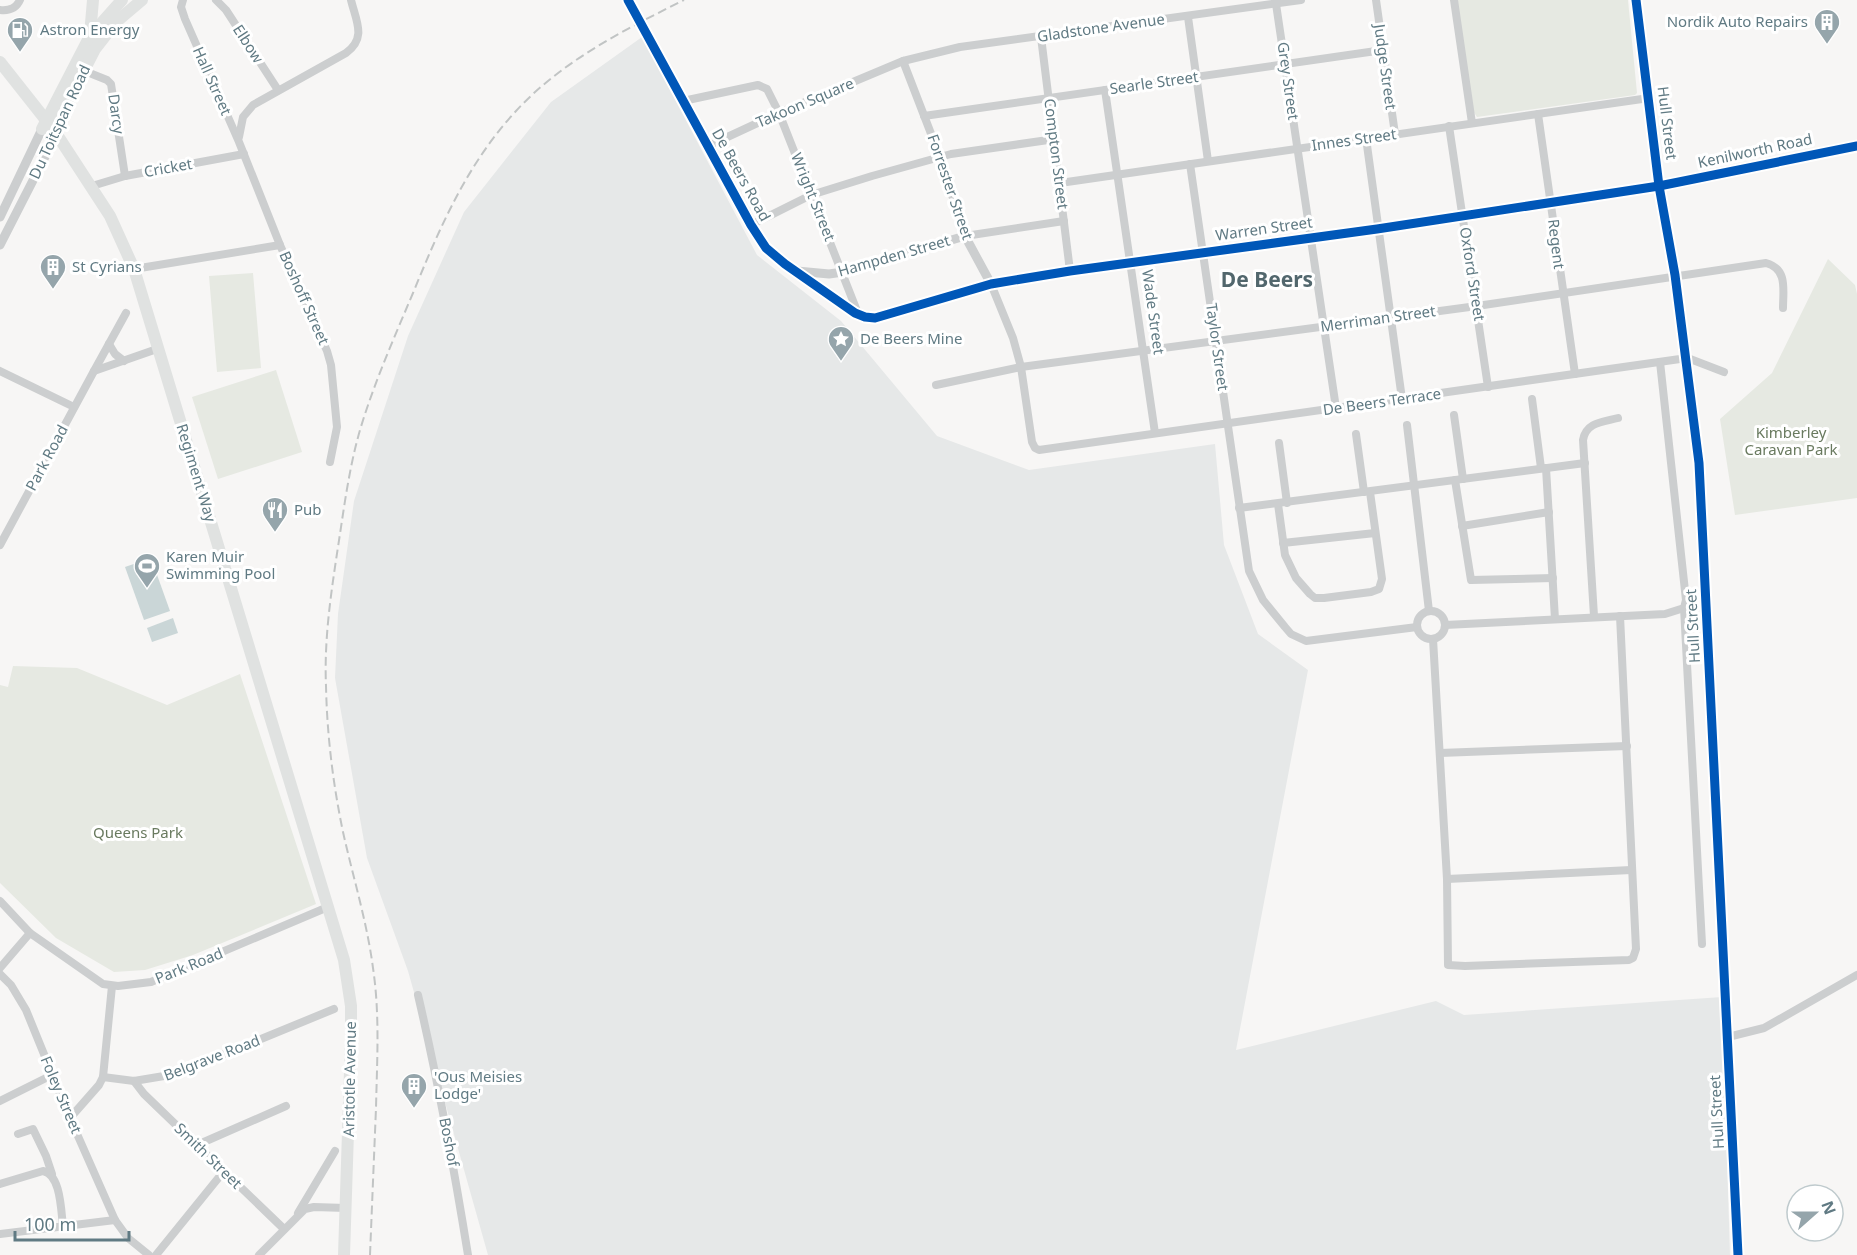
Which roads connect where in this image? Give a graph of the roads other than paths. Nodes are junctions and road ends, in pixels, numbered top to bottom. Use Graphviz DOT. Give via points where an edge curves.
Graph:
graph roads {
  1 [pos="20,0"];
  2 [pos="93,0"];
  3 [pos="142,0"];
  4 [pos="183,0"];
  5 [pos="216,0"];
  6 [pos="351,0"];
  7 [pos="1301,0"];
  8 [pos="1376,0"];
  9 [pos="1454,0"];
  10 [pos="1636,0"];
  11 [pos="629,2"];
  12 [pos="1276,4"];
  13 [pos="121,7"];
  14 [pos="0,10"];
  15 [pos="1188,16"];
  16 [pos="90,36"];
  17 [pos="1041,37"];
  18 [pos="1383,50"];
  19 [pos="903,61"];
  20 [pos="1285,64"];
  21 [pos="1,68"];
  22 [pos="82,70"];
  23 [pos="1196,76"];
  24 [pos="278,90"];
  25 [pos="1105,90"];
  26 [pos="1049,98"];
  27 [pos="1649,98"];
  28 [pos="683,101"];
  29 [pos="779,113"];
  30 [pos="1538,114"];
  31 [pos="924,116"];
  32 [pos="1472,123"];
  33 [pos="1449,126"];
  34 [pos="48,130"];
  35 [pos="1395,134"];
  36 [pos="1366,138"];
  37 [pos="1055,139"];
  38 [pos="239,142"];
  39 [pos="708,146"];
  40 [pos="1857,146"];
  41 [pos="1298,148"];
  42 [pos="244,154"];
  43 [pos="940,157"];
  44 [pos="1208,161"];
  45 [pos="1190,164"];
  46 [pos="1116,174"];
  47 [pos="125,176"];
  48 [pos="1060,183"];
  49 [pos="92,186"];
  50 [pos="1659,186"];
  51 [pos="811,195"];
  52 [pos="1551,203"];
  53 [pos="1463,215"];
  54 [pos="0,217"];
  55 [pos="1064,221"];
  56 [pos="751,225"];
  57 [pos="1377,229"];
  58 [pos="965,236"];
  59 [pos="1311,238"];
  60 [pos="0,245"];
  61 [pos="280,245"];
  62 [pos="1203,253"];
  63 [pos="1131,263"];
  64 [pos="134,269"];
  65 [pos="794,271"];
  66 [pos="1070,271"];
  67 [pos="843,272"];
  68 [pos="1675,275"];
  69 [pos="991,284"];
  70 [pos="1562,292"];
  71 [pos="1477,306"];
  72 [pos="1783,308"];
  73 [pos="126,313"];
  74 [pos="859,316"];
  75 [pos="1390,317"];
  76 [pos="875,318"];
  77 [pos="1324,326"];
  78 [pos="1216,341"];
  79 [pos="109,344"];
  80 [pos="157,349"];
  81 [pos="1143,350"];
  82 [pos="1685,357"];
  83 [pos="124,361"];
  84 [pos="1660,362"];
  85 [pos="1021,367"];
  86 [pos="0,371"];
  87 [pos="94,371"];
  88 [pos="1724,372"];
  89 [pos="1575,374"];
  90 [pos="936,384"];
  91 [pos="1488,387"];
  92 [pos="1402,399"];
  93 [pos="1532,399"];
  94 [pos="74,406"];
  95 [pos="1336,408"];
  96 [pos="1455,415"];
  97 [pos="1618,418"];
  98 [pos="1228,424"];
  99 [pos="1407,425"];
  100 [pos="1155,433"];
  101 [pos="1356,434"];
  102 [pos="1279,443"];
  103 [pos="1037,450"];
  104 [pos="330,462"];
  105 [pos="1585,463"];
  106 [pos="1543,468"];
  107 [pos="1459,479"];
  108 [pos="1414,486"];
  109 [pos="1367,492"];
  110 [pos="1287,503"];
  111 [pos="1278,504"];
  112 [pos="1239,508"];
  113 [pos="1549,512"];
  114 [pos="1461,526"];
  115 [pos="1375,533"];
  116 [pos="1283,543"];
  117 [pos="0,545"];
  118 [pos="1553,578"];
  119 [pos="1684,609"];
  120 [pos="1429,611"];
  121 [pos="1594,616"];
  122 [pos="1620,616"];
  123 [pos="1555,619"];
  124 [pos="1444,625"];
  125 [pos="1417,627"];
  126 [pos="1433,639"];
  127 [pos="1627,746"];
  128 [pos="1440,753"];
  129 [pos="1631,870"];
  130 [pos="1447,879"];
  131 [pos="0,901"];
  132 [pos="328,907"];
  133 [pos="30,933"];
  134 [pos="1702,944"];
  135 [pos="0,968"];
  136 [pos="0,974"];
  137 [pos="1857,975"];
  138 [pos="112,986"];
  139 [pos="418,995"];
  140 [pos="334,1009"];
  141 [pos="1728,1037"];
  142 [pos="52,1075"];
  143 [pos="103,1077"];
  144 [pos="134,1081"];
  145 [pos="0,1101"];
  146 [pos="286,1106"];
  147 [pos="70,1118"];
  148 [pos="18,1134"];
  149 [pos="197,1145"];
  150 [pos="335,1151"];
  151 [pos="224,1171"];
  152 [pos="52,1175"];
  153 [pos="0,1184"];
  154 [pos="346,1208"];
  155 [pos="296,1217"];
  156 [pos="115,1220"];
  157 [pos="63,1226"];
  158 [pos="284,1229"];
  159 [pos="0,1234"];
  160 [pos="149,1255"];
  161 [pos="156,1255"];
  162 [pos="259,1255"];
  163 [pos="344,1255"];
  164 [pos="468,1255"];
  165 [pos="1738,1255"];
  1 -- 14 [label="street" via="15,8"];
  2 -- 16 [label="main road"];
  3 -- 13 [label="main road"];
  4 -- 38 [label="street, Hall Street" via="185,20"];
  5 -- 24 [label="street, Elbow"];
  6 -- 24 [label="street" via="359,37 353,47"];
  7 -- 12 [label="street, Gladstone Avenue"];
  8 -- 18 [label="street, Judge Street"];
  9 -- 32 [label="street"];
  10 -- 27 [label="street, Hull Street"];
  11 -- 28 [label="street, De Beers Road"];
  12 -- 15 [label="street, Gladstone Avenue"];
  12 -- 20 [label="street, Grey Street"];
  13 -- 16 [label="main road, Du Toitspan Road"];
  13 -- 22 [label="main road, Du Toitspan Road"];
  15 -- 17 [label="street, Gladstone Avenue"];
  15 -- 23 [label="street"];
  16 -- 34 [label="main road, Du Toitspan Road"];
  17 -- 19 [label="street, Gladstone Avenue" via="946,49"];
  17 -- 26 [label="street, Compton Street"];
  18 -- 20 [label="street, Searle Street"];
  18 -- 35 [label="street, Judge Street"];
  19 -- 29 [label="street, Takoon Square"];
  19 -- 31 [label="street, Forrester Street"];
  20 -- 23 [label="street, Searle Street"];
  20 -- 41 [label="street, Grey Street"];
  21 -- 34 [label="main road, Regiment Way"];
  22 -- 34 [label="main road, Du Toitspan Road"];
  22 -- 47 [label="street, Darcy" via="111,84"];
  23 -- 25 [label="street, Searle Street"];
  23 -- 44 [label="street"];
  24 -- 38 [label="street" via="246,111"];
  25 -- 26 [label="street, Searle Street"];
  25 -- 46 [label="street, Wade Street"];
  26 -- 31 [label="street, Searle Street"];
  26 -- 37 [label="street, Compton Street"];
  27 -- 30 [label="street, Innes Street"];
  27 -- 50 [label="street, Hull Street"];
  28 -- 29 [label="street, Wright Street" via="758,85 767,89"];
  28 -- 39 [label="street, De Beers Road"];
  29 -- 39 [label="street, Takoon Square"];
  29 -- 51 [label="street, Wright Street"];
  30 -- 32 [label="street, Innes Street"];
  30 -- 52 [label="street, Regent"];
  31 -- 43 [label="street, Forrester Street"];
  32 -- 33 [label="street, Innes Street"];
  33 -- 35 [label="street, Innes Street"];
  33 -- 53 [label="street, Oxford Street"];
  34 -- 49 [label="main road, Regiment Way" via="63,142"];
  34 -- 54 [label="street, Du Toitspan Road"];
  34 -- 60 [label="street, Du Toitspan Road" via="48,151"];
  35 -- 36 [label="street, Innes Street"];
  36 -- 41 [label="street, Innes Street"];
  36 -- 57 [label="street"];
  37 -- 43 [label="street"];
  37 -- 48 [label="street, Compton Street"];
  38 -- 42 [label="street, Boshoff Street"];
  39 -- 56 [label="street, De Beers Road"];
  40 -- 50 [label="street, Kenilworth Road"];
  41 -- 44 [label="street, Innes Street"];
  41 -- 59 [label="street, Grey Street"];
  42 -- 47 [label="street, Cricket"];
  42 -- 61 [label="street, Boshoff Street"];
  43 -- 51 [label="street"];
  43 -- 58 [label="street, Forrester Street"];
  44 -- 45 [label="street, Innes Street"];
  45 -- 46 [label="street, Innes Street"];
  45 -- 62 [label="street, Taylor Street"];
  46 -- 48 [label="street, Innes Street"];
  46 -- 63 [label="street, Wade Street"];
  47 -- 49 [label="street, Cricket"];
  48 -- 55 [label="street, Compton Street"];
  49 -- 64 [label="main road, Regiment Way" via="116,226"];
  50 -- 52 [label="street, Warren Street"];
  50 -- 68 [label="street, Hull Street"];
  51 -- 56 [label="street"];
  51 -- 67 [label="street, Wright Street"];
  52 -- 53 [label="street, Warren Street"];
  52 -- 70 [label="street, Regent"];
  53 -- 57 [label="street, Warren Street"];
  53 -- 71 [label="street, Oxford Street"];
  55 -- 58 [label="street, Hampden Street"];
  55 -- 66 [label="street, Compton Street"];
  56 -- 65 [label="street, De Beers Road" via="766,248"];
  57 -- 59 [label="street, Warren Street"];
  57 -- 75 [label="street"];
  58 -- 67 [label="street, Hampden Street"];
  58 -- 69 [label="street, Forrester Street"];
  59 -- 62 [label="street, Warren Street"];
  59 -- 77 [label="street, Grey Street"];
  61 -- 64 [label="street"];
  61 -- 104 [label="street, Boshoff Street" via="331,365 337,427"];
  62 -- 63 [label="street, Warren Street"];
  62 -- 78 [label="street, Taylor Street"];
  63 -- 66 [label="street, Warren Street"];
  63 -- 81 [label="street, Wade Street"];
  64 -- 80 [label="main road, Regiment Way"];
  65 -- 67 [label="street, Hampden Street"];
  65 -- 74 [label="street, De Beers Road"];
  66 -- 69 [label="street, Warren Street"];
  67 -- 74 [label="street, Wright Street"];
  68 -- 70 [label="street, Merriman Street"];
  68 -- 72 [label="street, Merriman Street" via="1767,263 1780,270 1783,278"];
  68 -- 82 [label="street, Hull Street"];
  69 -- 76 [label="street, Warren Street"];
  69 -- 85 [label="street, Forrester Street"];
  70 -- 71 [label="street, Merriman Street"];
  70 -- 89 [label="street, Regent"];
  71 -- 75 [label="street, Merriman Street"];
  71 -- 91 [label="street, Oxford Street"];
  73 -- 79 [label="street, Park Road"];
  74 -- 76 [label="street, De Beers Road"];
  75 -- 77 [label="street, Merriman Street"];
  75 -- 92 [label="street"];
  77 -- 78 [label="street, Merriman Street"];
  77 -- 95 [label="street, Grey Street"];
  78 -- 81 [label="street, Merriman Street"];
  78 -- 98 [label="street, Taylor Street"];
  79 -- 83 [label="street"];
  79 -- 87 [label="street, Park Road"];
  80 -- 83 [label="street"];
  80 -- 132 [label="main road, Regiment Way"];
  81 -- 85 [label="street, Merriman Street"];
  81 -- 100 [label="street, Wade Street"];
  82 -- 84 [label="street, De Beers Terrace"];
  82 -- 88 [label="street"];
  82 -- 141 [label="street, Hull Street" via="1699,463"];
  83 -- 87 [label="street"];
  84 -- 89 [label="street, De Beers Terrace"];
  84 -- 119 [label="street, Hull Street"];
  85 -- 90 [label="street, Merriman Street"];
  85 -- 103 [label="street, Forrester Street" via="1032,442"];
  86 -- 94 [label="street"];
  87 -- 94 [label="street, Park Road"];
  89 -- 91 [label="street, De Beers Terrace"];
  91 -- 92 [label="street, De Beers Terrace"];
  92 -- 95 [label="street, De Beers Terrace"];
  93 -- 106 [label="street"];
  94 -- 117 [label="street, Park Road"];
  95 -- 98 [label="street, De Beers Terrace"];
  96 -- 107 [label="street"];
  97 -- 105 [label="street" via="1586,429"];
  98 -- 100 [label="street, De Beers Terrace"];
  98 -- 112 [label="street, Taylor Street"];
  99 -- 108 [label="street"];
  100 -- 103 [label="street, De Beers Terrace"];
  101 -- 109 [label="street"];
  102 -- 110 [label="street"];
  105 -- 106 [label="street"];
  105 -- 121 [label="street"];
  106 -- 107 [label="street"];
  106 -- 113 [label="street"];
  107 -- 108 [label="street"];
  107 -- 114 [label="street"];
  108 -- 109 [label="street"];
  108 -- 120 [label="street"];
  109 -- 110 [label="street"];
  109 -- 115 [label="street"];
  110 -- 111 [label="street"];
  111 -- 112 [label="street"];
  111 -- 116 [label="street"];
  112 -- 125 [label="street, Taylor Street" via="1255,586 1291,634 1306,641"];
  113 -- 114 [label="street"];
  113 -- 118 [label="street"];
  114 -- 118 [label="street" via="1472,581"];
  115 -- 116 [label="street"];
  115 -- 116 [label="street" via="1382,579 1378,589 1324,598 1315,598 1296,578"];
  118 -- 123 [label="street"];
  119 -- 122 [label="street, Hull Street"];
  119 -- 134 [label="street"];
  120 -- 124 [label="street" via="1442,616"];
  120 -- 125 [label="street" via="1418,618"];
  121 -- 122 [label="street, Hull Street"];
  121 -- 123 [label="street, Hull Street"];
  122 -- 127 [label="street"];
  123 -- 124 [label="street, Hull Street"];
  124 -- 126 [label="street" via="1442,633"];
  125 -- 126 [label="street" via="1423,637"];
  126 -- 128 [label="street"];
  127 -- 128 [label="street"];
  127 -- 129 [label="street"];
  128 -- 130 [label="street"];
  129 -- 130 [label="street"];
  129 -- 130 [label="street" via="1636,949 1629,960 1448,965"];
  131 -- 133 [label="street"];
  132 -- 138 [label="street, Park Road" via="151,982"];
  132 -- 154 [label="main road, Aristotle Avenue" via="344,960 351,1006"];
  133 -- 135 [label="street"];
  133 -- 138 [label="street" via="103,984"];
  136 -- 142 [label="street, Foley Street" via="21,1000"];
  137 -- 141 [label="street" via="1764,1028"];
  138 -- 143 [label="street"];
  139 -- 164 [label="street, Boshof"];
  140 -- 144 [label="street, Belgrave Road" via="182,1072"];
  141 -- 165 [label="street, Hull Street"];
  142 -- 145 [label="street"];
  142 -- 147 [label="street, Foley Street"];
  143 -- 144 [label="street, Belgrave Road"];
  143 -- 147 [label="street"];
  144 -- 149 [label="street, Smith Street"];
  146 -- 149 [label="street"];
  147 -- 156 [label="street, Foley Street"];
  148 -- 152 [label="street" via="33,1129"];
  149 -- 151 [label="street, Smith Street"];
  150 -- 155 [label="street"];
  151 -- 158 [label="street, Smith Street"];
  151 -- 161 [label="street"];
  152 -- 153 [label="street" via="43,1171"];
  152 -- 157 [label="street"];
  154 -- 155 [label="street" via="309,1208"];
  154 -- 163 [label="main road, Aristotle Avenue"];
  155 -- 158 [label="street"];
  156 -- 157 [label="street"];
  156 -- 160 [label="street, Foley Street" via="128,1238"];
  157 -- 159 [label="street"];
  158 -- 162 [label="street"];
}
